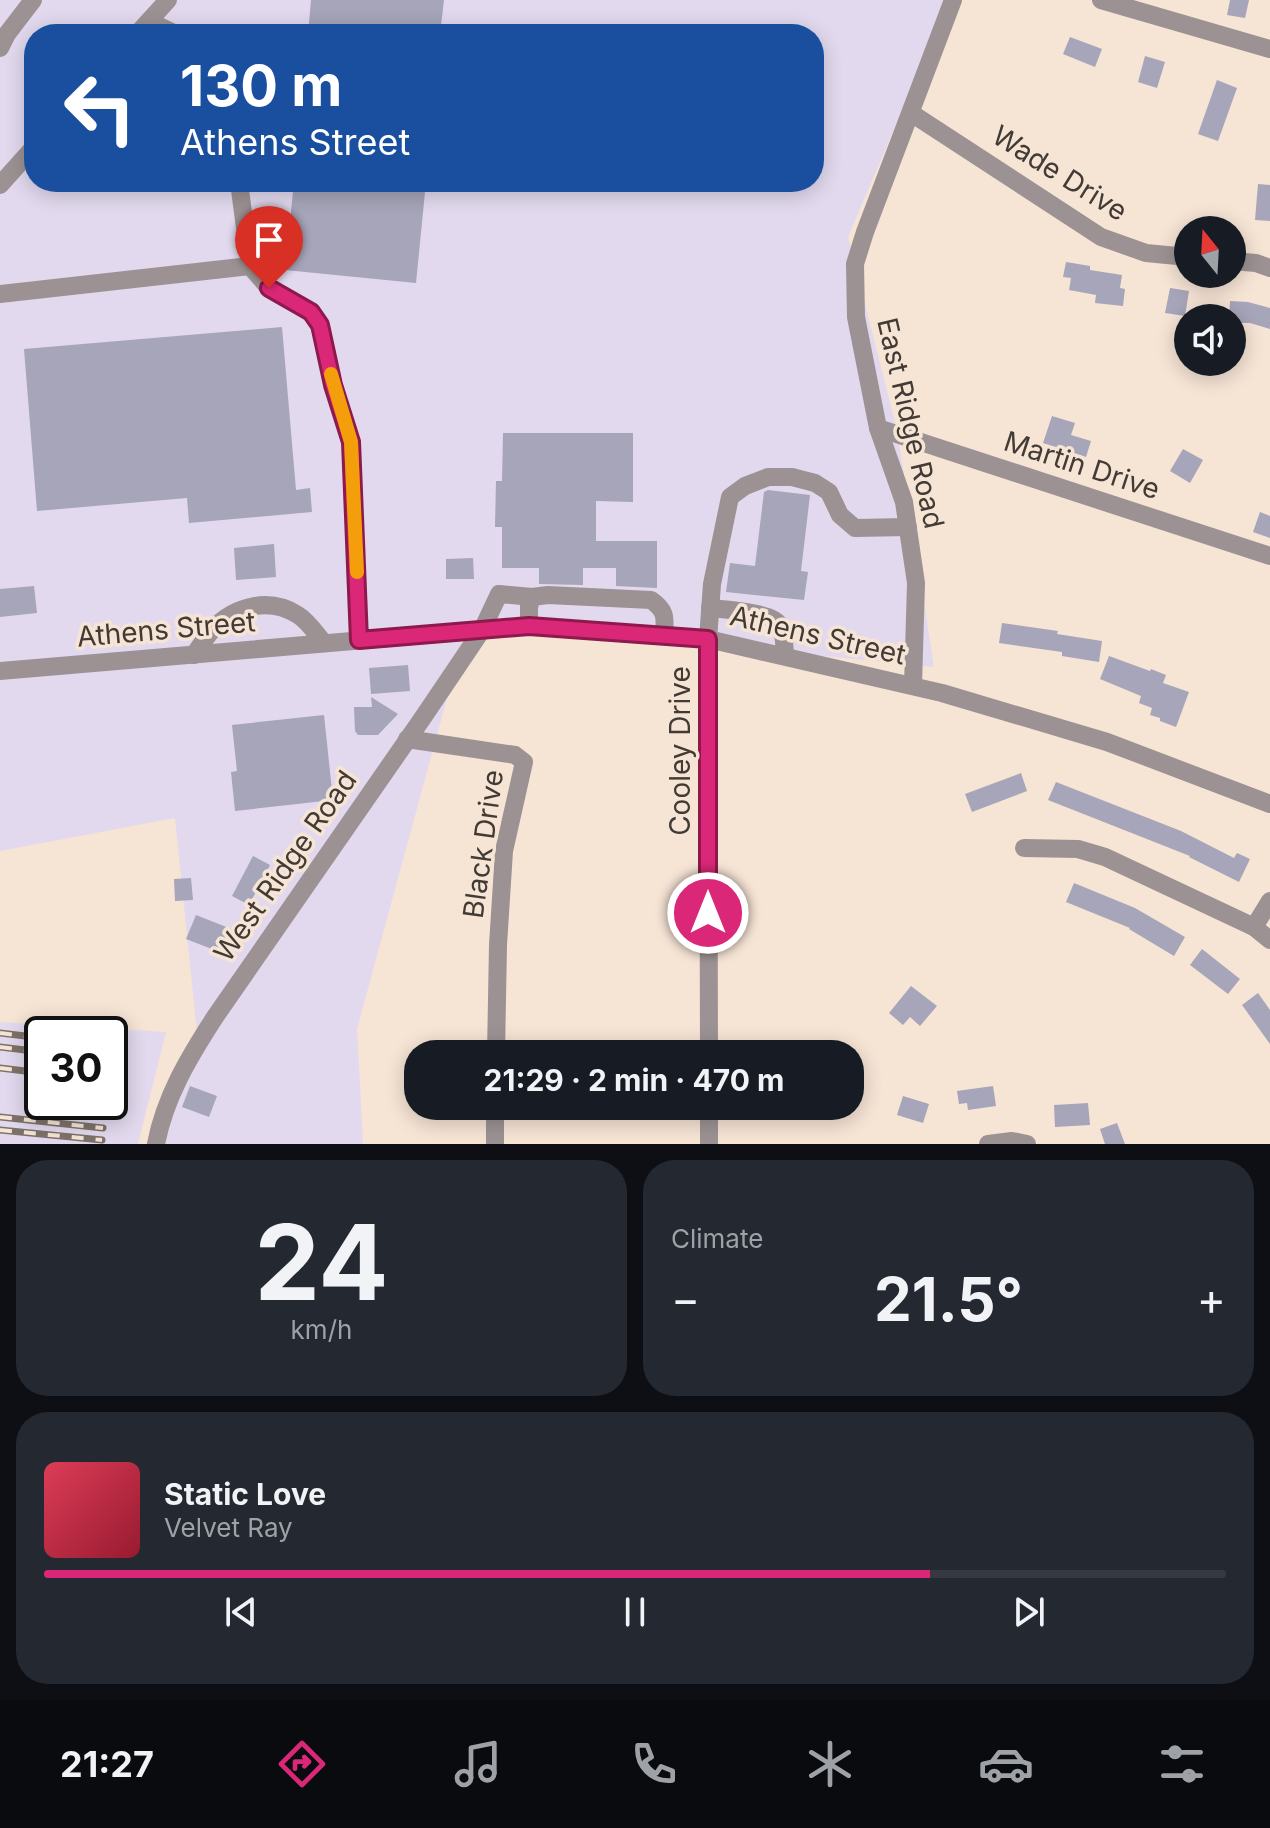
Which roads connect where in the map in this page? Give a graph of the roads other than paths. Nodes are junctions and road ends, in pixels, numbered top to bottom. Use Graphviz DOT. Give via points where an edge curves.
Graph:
graph roads {
  1 [pos="33,0"];
  2 [pos="142,0"];
  3 [pos="953,0"];
  4 [pos="1101,0"];
  5 [pos="152,17"];
  6 [pos="0,48"];
  7 [pos="1270,49"];
  8 [pos="911,113"];
  9 [pos="24,158"];
  10 [pos="0,185"];
  11 [pos="240,192"];
  12 [pos="1174,256"];
  13 [pos="1246,262"];
  14 [pos="250,266"];
  15 [pos="1270,268"];
  16 [pos="0,294"];
  17 [pos="878,428"];
  18 [pos="908,527"];
  19 [pos="1270,556"];
  20 [pos="532,597"];
  21 [pos="710,608"];
  22 [pos="529,626"];
  23 [pos="482,630"];
  24 [pos="664,636"];
  25 [pos="708,639"];
  26 [pos="359,640"];
  27 [pos="324,643"];
  28 [pos="194,655"];
  29 [pos="785,656"];
  30 [pos="0,671"];
  31 [pos="913,685"];
  32 [pos="407,739"];
  33 [pos="1270,804"];
  34 [pos="1024,848"];
  35 [pos="1270,901"];
  36 [pos="1254,927"];
  37 [pos="1270,940"];
  38 [pos="496,1040"];
  39 [pos="709,1040"];
  40 [pos="495,1120"];
  41 [pos="709,1120"];
  42 [pos="156,1144"];
  43 [pos="495,1144"];
  44 [pos="709,1144"];
  45 [pos="988,1144"];
  46 [pos="1027,1144"];
  1 -- 6 [label="street"];
  2 -- 5 [label="street"];
  3 -- 8 [label="street, East Ridge Road"];
  4 -- 7 [label="street"];
  8 -- 12 [label="street, Wade Drive" via="1101,237 1146,253"];
  8 -- 17 [label="street, East Ridge Road" via="855,264 856,317"];
  9 -- 10 [label="street"];
  11 -- 14 [label="street"];
  13 -- 15 [label="street"];
  14 -- 16 [label="street"];
  14 -- 26 [label="street" via="269,288 311,312 320,325 351,442"];
  17 -- 18 [label="street, East Ridge Road"];
  17 -- 19 [label="street, Martin Drive"];
  18 -- 21 [label="street, Cooley Drive" via="855,528 840,515 829,492 804,480 768,477 745,486 730,497"];
  18 -- 31 [label="street, East Ridge Road" via="916,583"];
  20 -- 22 [label="street"];
  20 -- 23 [label="street, West Ridge Road" via="499,594"];
  20 -- 24 [label="street" via="651,600 665,617"];
  21 -- 25 [label="street, Cooley Drive"];
  21 -- 29 [label="street" via="771,617 780,624"];
  22 -- 23 [label="street, Athens Street"];
  22 -- 24 [label="street, Athens Street"];
  23 -- 26 [label="street, Athens Street"];
  23 -- 32 [label="street, West Ridge Road"];
  24 -- 25 [label="street, Athens Street"];
  25 -- 29 [label="street, Athens Street"];
  25 -- 39 [label="street, Cooley Drive"];
  26 -- 27 [label="street, Athens Street"];
  27 -- 28 [label="street, Athens Street"];
  27 -- 28 [label="street" via="297,614 275,606 250,606 221,621"];
  28 -- 30 [label="street, Athens Street"];
  29 -- 31 [label="street, Athens Street"];
  31 -- 33 [label="street, Athens Street" via="1107,742"];
  32 -- 38 [label="street, Black Drive" via="515,755 524,762 504,851"];
  32 -- 42 [label="street, West Ridge Road" via="191,1054 160,1121"];
  34 -- 36 [label="street" via="1078,849 1105,857"];
  35 -- 36 [label="street"];
  36 -- 37 [label="street"];
  40 -- 43 [label="street"];
  41 -- 44 [label="street"];
  45 -- 46 [label="street"];
}
